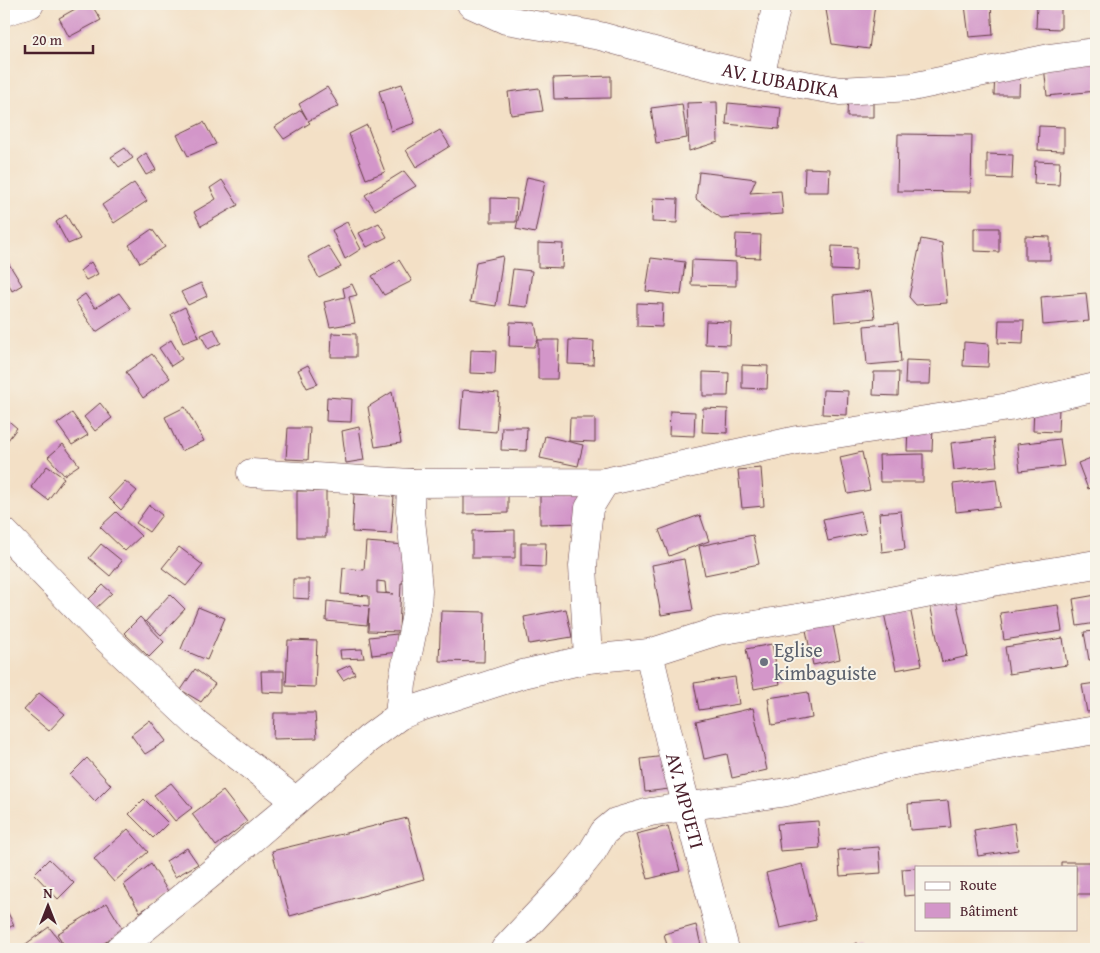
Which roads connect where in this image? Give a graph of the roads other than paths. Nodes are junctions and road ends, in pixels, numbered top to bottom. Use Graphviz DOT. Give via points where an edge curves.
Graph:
graph roads {
  1 [pos="30,4"];
  2 [pos="471,4"];
  3 [pos="777,4"];
  4 [pos="4,12"];
  5 [pos="1096,52"];
  6 [pos="760,77"];
  7 [pos="1096,387"];
  8 [pos="251,473"];
  9 [pos="605,482"];
  10 [pos="411,484"];
  11 [pos="4,532"];
  12 [pos="1096,564"];
  13 [pos="649,653"];
  14 [pos="588,659"];
  15 [pos="399,716"];
  16 [pos="1096,730"];
  17 [pos="296,800"];
  18 [pos="687,806"];
  19 [pos="119,949"];
  20 [pos="505,949"];
  21 [pos="725,949"];
  1 -- 4 [label="street"];
  2 -- 6 [label="street, AV. LUBADIKA" via="506,20 600,36"];
  3 -- 6 [label="street"];
  5 -- 6 [label="street, AV. LUBADIKA" via="1050,58 912,87 840,91"];
  7 -- 9 [label="street" via="1009,407 797,440"];
  8 -- 10 [label="street"];
  9 -- 10 [label="street"];
  9 -- 14 [label="street" via="589,508 583,566"];
  10 -- 15 [label="street" via="410,511 418,590"];
  11 -- 17 [label="street" via="105,637 196,724"];
  12 -- 13 [label="street" via="718,631"];
  13 -- 14 [label="street"];
  13 -- 18 [label="street, AV. MPUETI"];
  14 -- 15 [label="street" via="523,674"];
  15 -- 17 [label="street"];
  16 -- 18 [label="street" via="898,765 787,792"];
  17 -- 19 [label="street"];
  18 -- 20 [label="street" via="616,822 604,832 567,883"];
  18 -- 21 [label="street, AV. MPUETI"];
}
